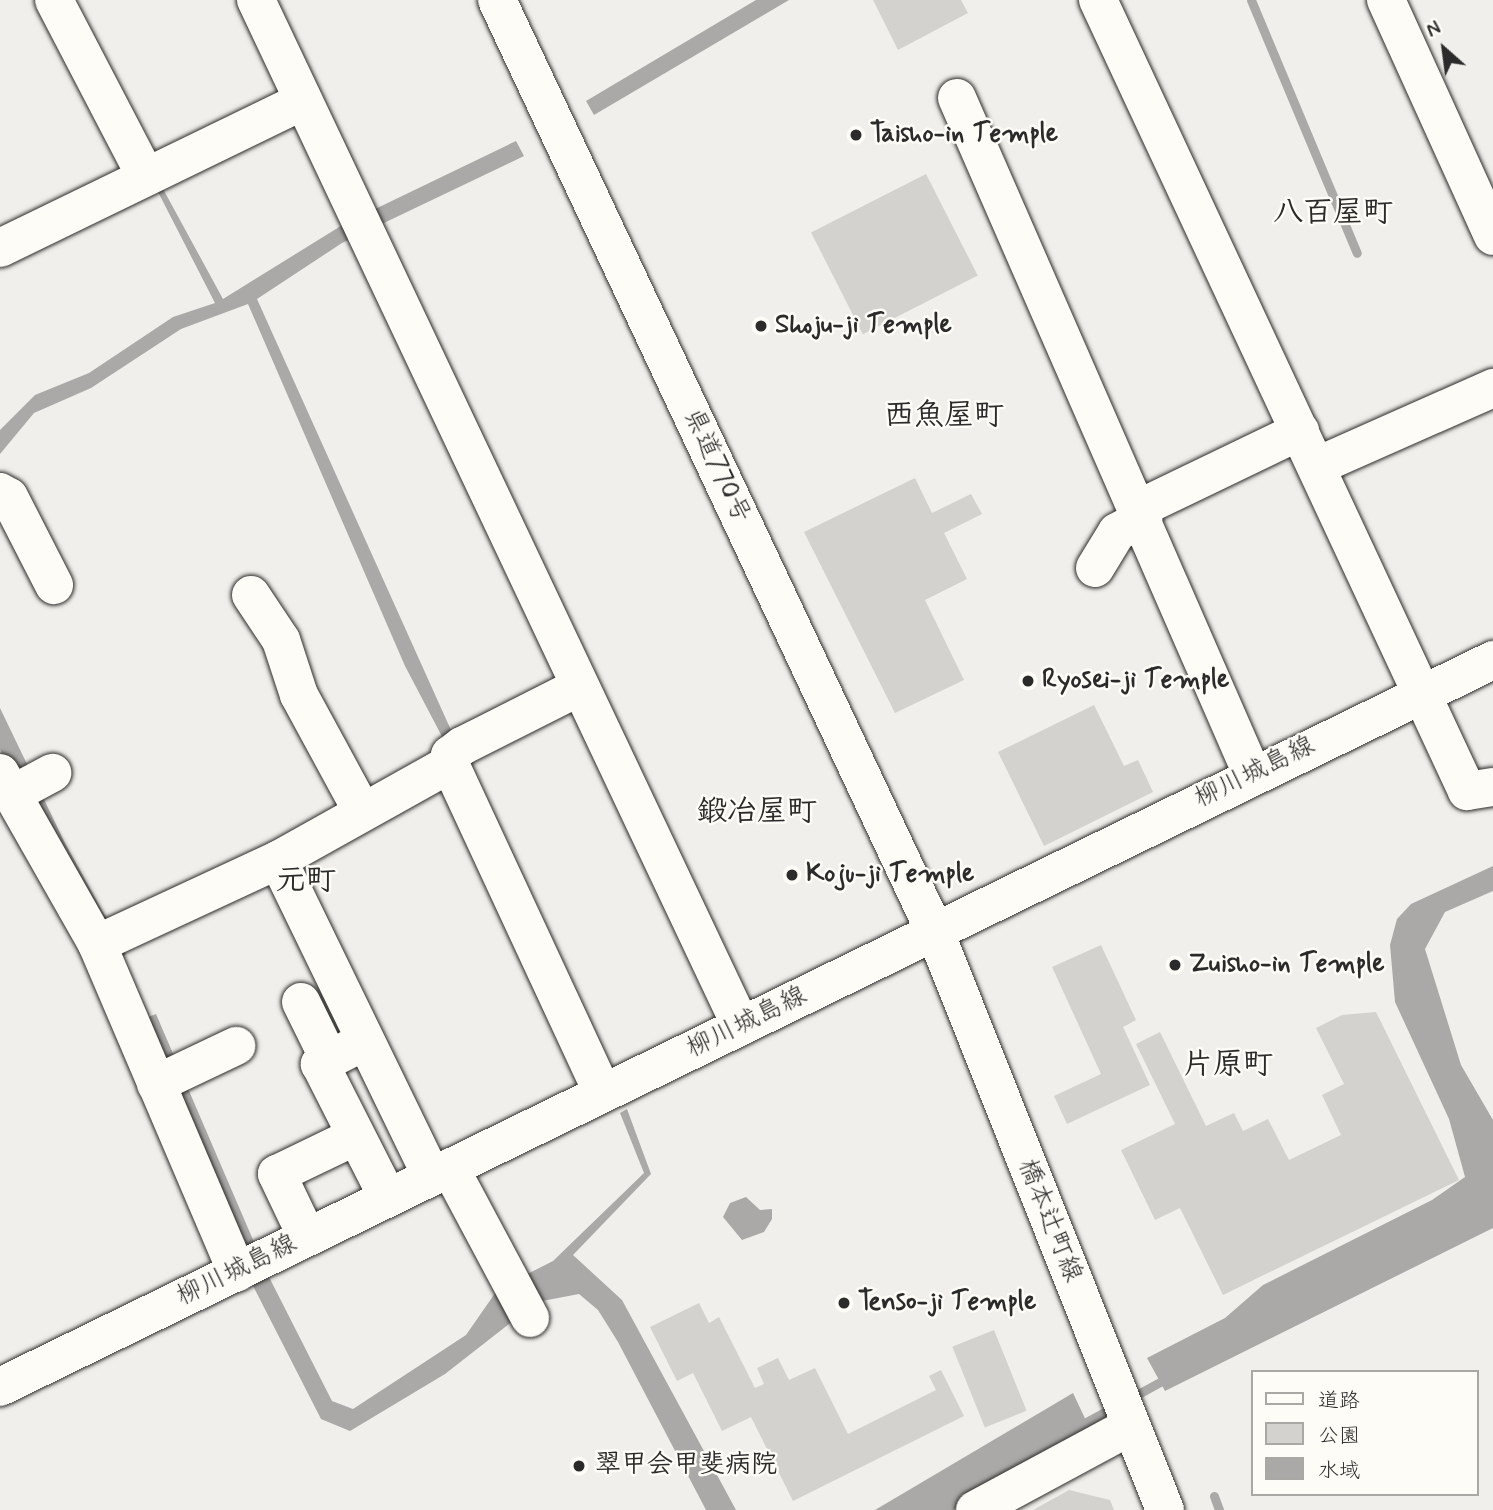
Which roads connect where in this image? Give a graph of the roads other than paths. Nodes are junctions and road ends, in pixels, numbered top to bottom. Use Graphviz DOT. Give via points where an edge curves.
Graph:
graph roads {
  1 [pos="54,0"];
  2 [pos="256,0"];
  3 [pos="497,0"];
  4 [pos="1098,0"];
  5 [pos="1386,0"];
  6 [pos="957,98"];
  7 [pos="303,101"];
  8 [pos="146,177"];
  9 [pos="1493,236"];
  10 [pos="0,248"];
  11 [pos="1493,387"];
  12 [pos="1300,431"];
  13 [pos="1317,466"];
  14 [pos="0,492"];
  15 [pos="1140,514"];
  16 [pos="1095,568"];
  17 [pos="54,585"];
  18 [pos="251,595"];
  19 [pos="1493,660"];
  20 [pos="579,687"];
  21 [pos="1423,692"];
  22 [pos="454,755"];
  23 [pos="52,773"];
  24 [pos="1252,775"];
  25 [pos="10,786"];
  26 [pos="1493,787"];
  27 [pos="362,811"];
  28 [pos="278,860"];
  29 [pos="935,932"];
  30 [pos="114,953"];
  31 [pos="301,1002"];
  32 [pos="741,1026"];
  33 [pos="365,1041"];
  34 [pos="236,1046"];
  35 [pos="329,1059"];
  36 [pos="171,1078"];
  37 [pos="612,1089"];
  38 [pos="354,1137"];
  39 [pos="441,1172"];
  40 [pos="388,1198"];
  41 [pos="307,1237"];
  42 [pos="249,1265"];
  43 [pos="530,1318"];
  44 [pos="0,1387"];
  45 [pos="1129,1420"];
  46 [pos="975,1510"];
  47 [pos="1165,1510"];
  1 -- 8 [label="street"];
  2 -- 7 [label="street"];
  3 -- 29 [label="street, 県道770号"];
  4 -- 12 [label="street"];
  5 -- 9 [label="street"];
  6 -- 15 [label="street"];
  7 -- 8 [label="street"];
  7 -- 20 [label="street"];
  8 -- 10 [label="street"];
  11 -- 13 [label="street"];
  12 -- 13 [label="street"];
  12 -- 15 [label="street"];
  13 -- 21 [label="street"];
  14 -- 17 [label="street" via="9,497"];
  15 -- 16 [label="street" via="1117,532"];
  15 -- 24 [label="street"];
  18 -- 27 [label="street" via="281,640 299,695"];
  19 -- 21 [label="street, 柳川城島線"];
  20 -- 22 [label="street"];
  20 -- 32 [label="street"];
  21 -- 24 [label="street, 柳川城島線"];
  21 -- 26 [label="street" via="1467,790"];
  22 -- 27 [label="street"];
  22 -- 37 [label="street"];
  23 -- 25 [label="street"];
  24 -- 29 [label="street, 柳川城島線"];
  25 -- 30 [label="street"];
  27 -- 28 [label="street"];
  28 -- 30 [label="street"];
  28 -- 33 [label="street"];
  29 -- 32 [label="street, 柳川城島線"];
  29 -- 45 [label="street, 橋本辻町線"];
  30 -- 36 [label="street"];
  31 -- 35 [label="street"];
  32 -- 37 [label="street, 柳川城島線"];
  33 -- 35 [label="street"];
  33 -- 39 [label="street"];
  34 -- 36 [label="street"];
  35 -- 38 [label="street" via="320,1063"];
  36 -- 42 [label="street"];
  37 -- 39 [label="street, 柳川城島線"];
  38 -- 40 [label="street"];
  38 -- 41 [label="street" via="277,1174"];
  39 -- 40 [label="street, 柳川城島線"];
  39 -- 43 [label="street"];
  40 -- 41 [label="street, 柳川城島線"];
  41 -- 42 [label="street, 柳川城島線"];
  42 -- 44 [label="street, 柳川城島線"];
  45 -- 46 [label="street"];
  45 -- 47 [label="street, 橋本辻町線"];
}
